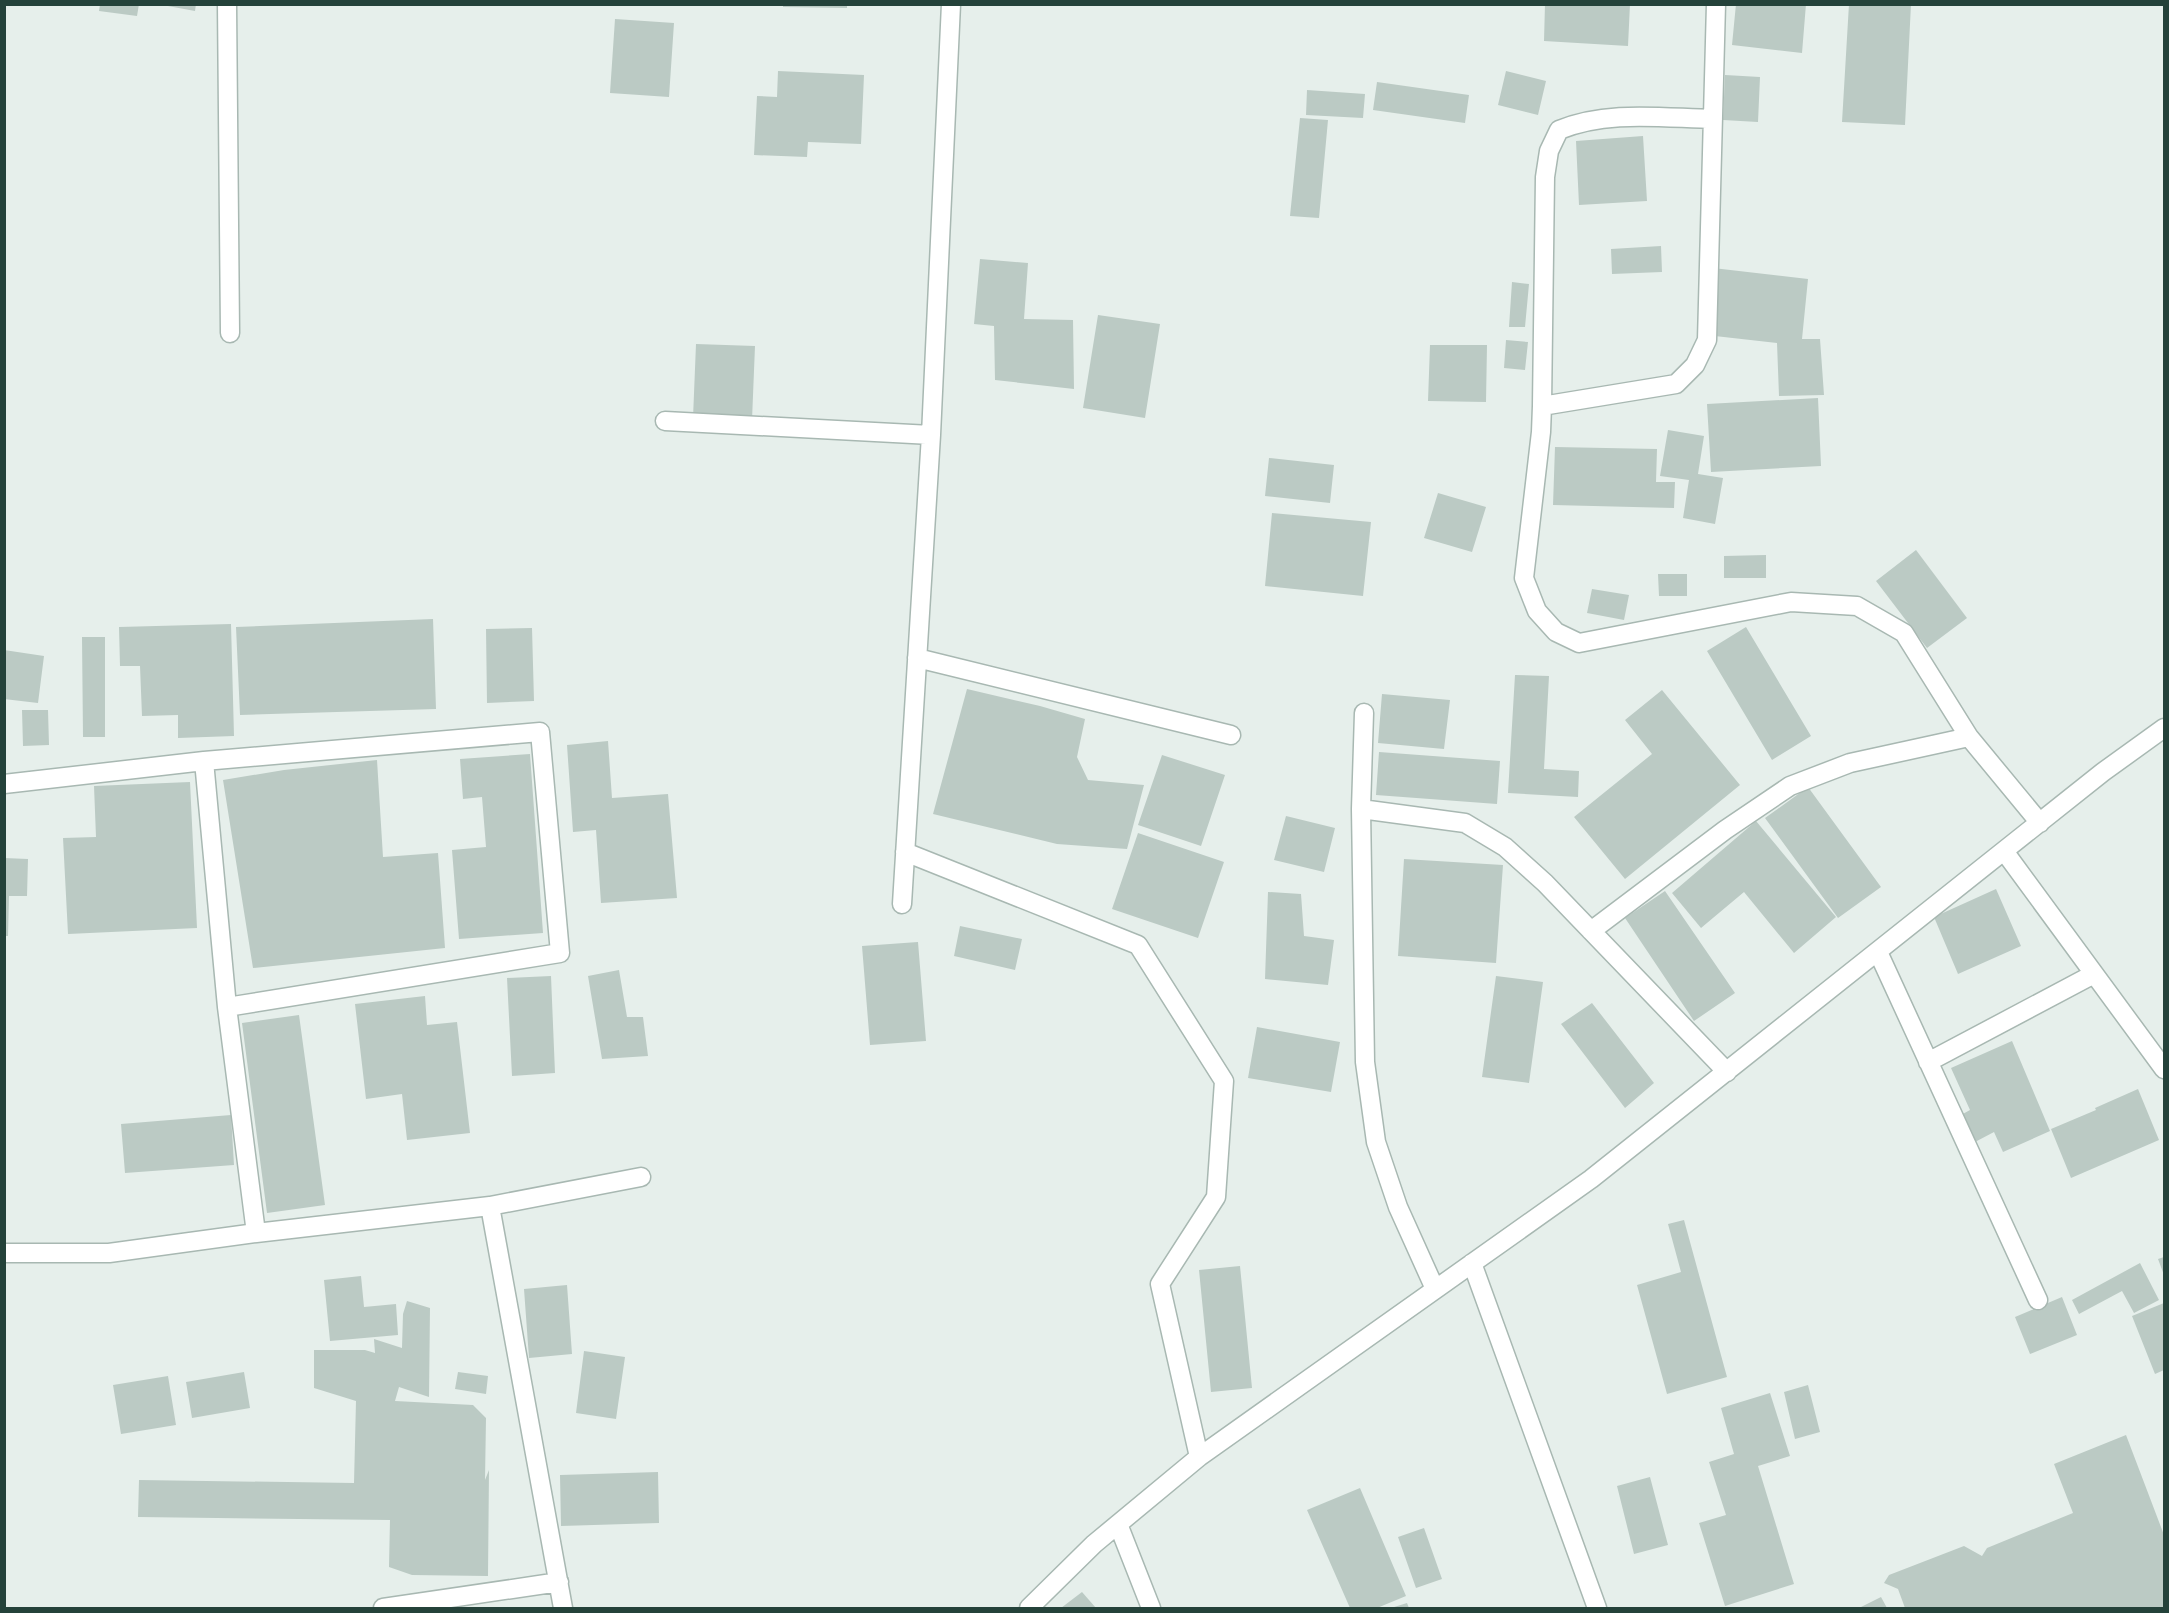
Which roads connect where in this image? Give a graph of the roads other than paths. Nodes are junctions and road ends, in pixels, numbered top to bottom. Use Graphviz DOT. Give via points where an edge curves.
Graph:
graph roads {
  1 [pos="227,4"];
  2 [pos="951,4"];
  3 [pos="1716,4"];
  4 [pos="1713,119"];
  5 [pos="230,333"];
  6 [pos="1542,406"];
  7 [pos="665,421"];
  8 [pos="931,435"];
  9 [pos="917,658"];
  10 [pos="1364,713"];
  11 [pos="2164,728"];
  12 [pos="1231,735"];
  13 [pos="1969,737"];
  14 [pos="204,761"];
  15 [pos="4,784"];
  16 [pos="1360,809"];
  17 [pos="2040,823"];
  18 [pos="2004,851"];
  19 [pos="905,852"];
  20 [pos="902,904"];
  21 [pos="1591,931"];
  22 [pos="1878,952"];
  23 [pos="2094,974"];
  24 [pos="227,1007"];
  25 [pos="1928,1062"];
  26 [pos="2164,1069"];
  27 [pos="1727,1072"];
  28 [pos="641,1177"];
  29 [pos="490,1206"];
  30 [pos="256,1233"];
  31 [pos="4,1253"];
  32 [pos="1472,1263"];
  33 [pos="1435,1289"];
  34 [pos="2037,1300"];
  35 [pos="1199,1457"];
  36 [pos="1118,1524"];
  37 [pos="559,1582"];
  38 [pos="383,1608"];
  39 [pos="563,1608"];
  40 [pos="1029,1608"];
  41 [pos="1151,1608"];
  42 [pos="1597,1608"];
  1 -- 5 [label="street"];
  2 -- 8 [label="street"];
  3 -- 4 [label="street"];
  4 -- 6 [label="street" via="1707,340 1695,364 1676,384"];
  4 -- 6 [label="street" via="1609,117 1559,130 1549,151 1545,177"];
  6 -- 13 [label="street" via="1524,578 1537,611 1556,632 1579,643 1791,602 1857,606 1904,633"];
  7 -- 8 [label="street"];
  8 -- 9 [label="street"];
  9 -- 12 [label="street"];
  9 -- 19 [label="street"];
  10 -- 16 [label="street"];
  11 -- 17 [label="street"];
  13 -- 17 [label="street"];
  13 -- 21 [label="street" via="1850,763 1790,786"];
  14 -- 15 [label="street"];
  14 -- 24 [label="street"];
  14 -- 24 [label="street" via="540,732 560,953"];
  16 -- 21 [label="street" via="1465,823 1504,847"];
  16 -- 33 [label="street" via="1365,1062 1376,1142 1398,1207"];
  17 -- 18 [label="street"];
  18 -- 22 [label="street"];
  18 -- 23 [label="street"];
  19 -- 20 [label="street"];
  19 -- 35 [label="street" via="1138,945 1224,1081 1216,1197 1160,1284"];
  21 -- 27 [label="street"];
  22 -- 25 [label="street"];
  22 -- 27 [label="street"];
  23 -- 25 [label="street"];
  23 -- 26 [label="street"];
  24 -- 30 [label="street"];
  25 -- 34 [label="street"];
  27 -- 32 [label="street" via="1591,1179"];
  28 -- 29 [label="street"];
  29 -- 30 [label="street"];
  29 -- 37 [label="street"];
  30 -- 31 [label="street" via="109,1253"];
  32 -- 33 [label="street"];
  32 -- 42 [label="street"];
  33 -- 35 [label="street"];
  35 -- 36 [label="street"];
  36 -- 40 [label="street"];
  36 -- 41 [label="street"];
  37 -- 38 [label="street"];
  37 -- 39 [label="street"];
}
